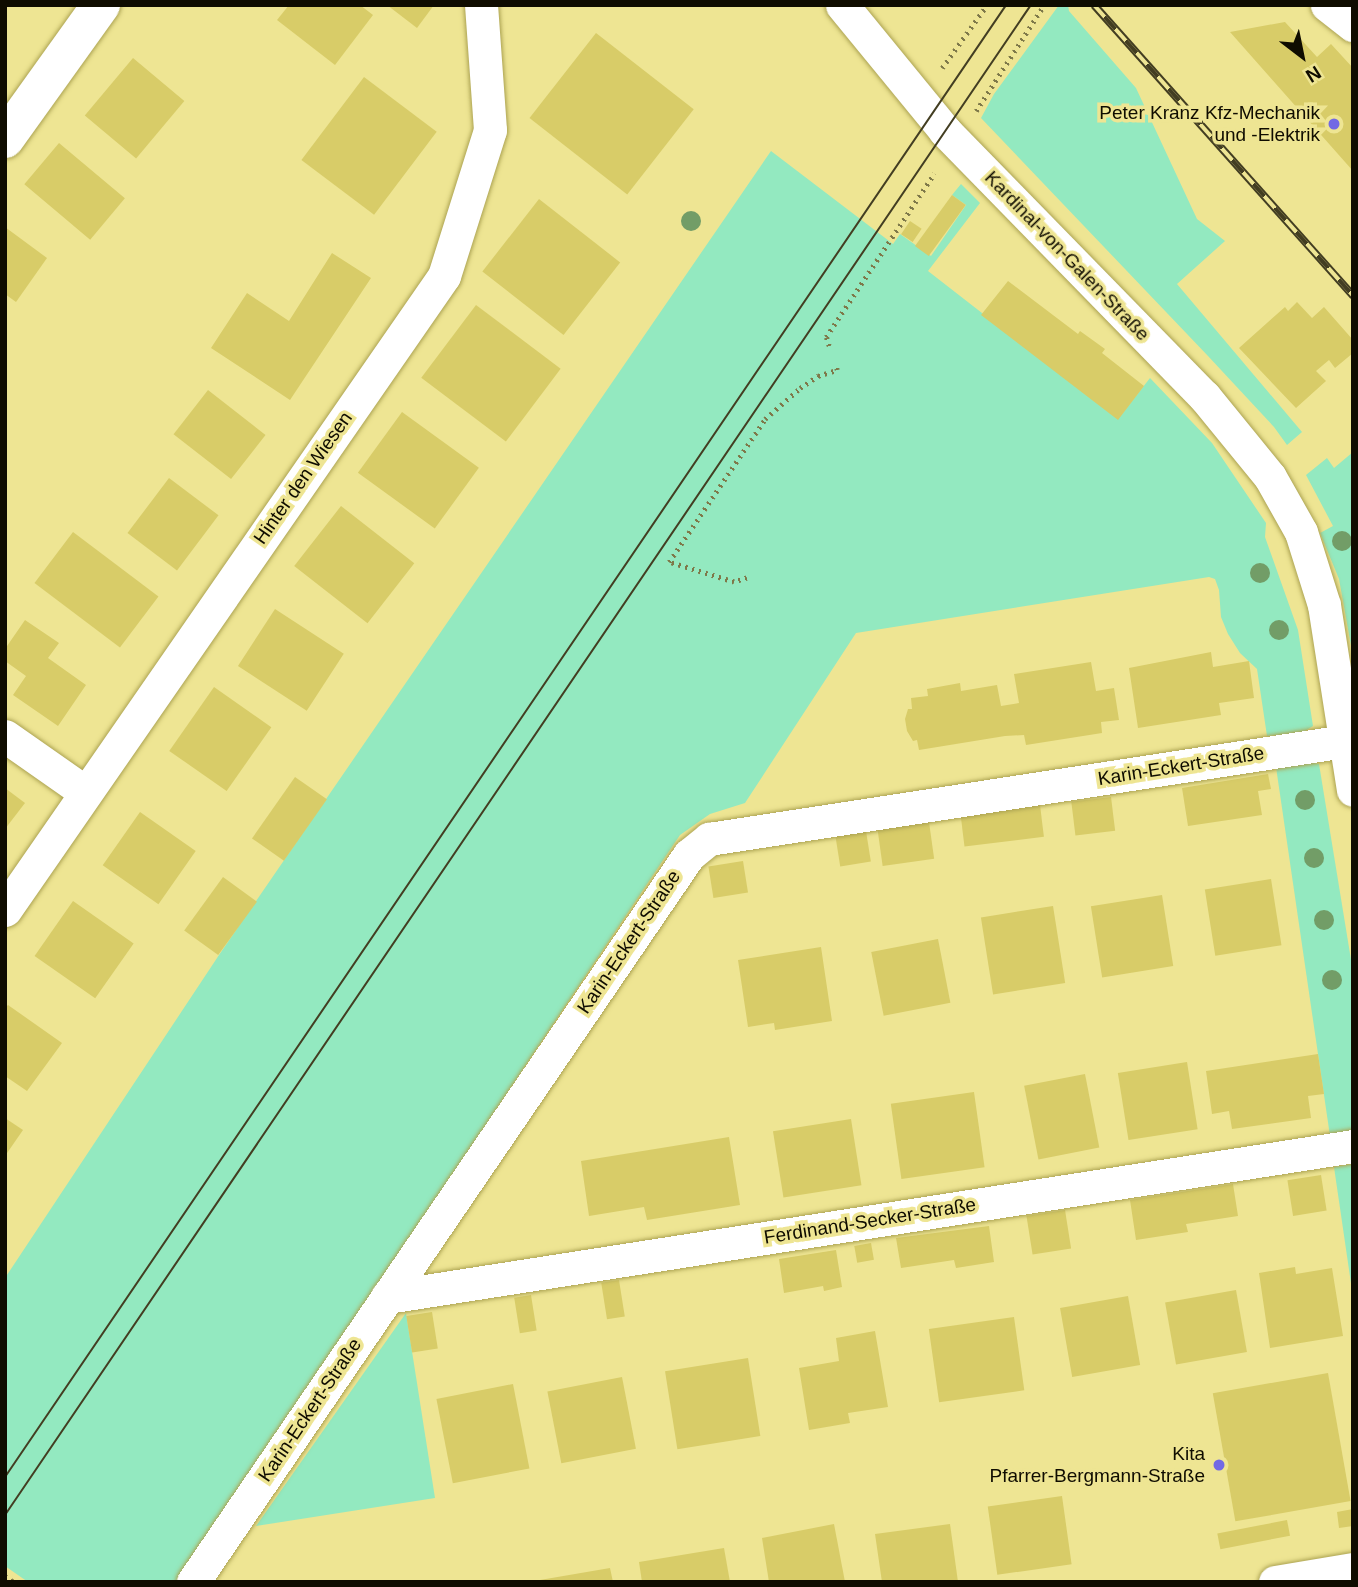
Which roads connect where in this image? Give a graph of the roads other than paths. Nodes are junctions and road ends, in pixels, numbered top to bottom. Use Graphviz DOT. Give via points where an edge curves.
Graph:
graph roads {
  1 [pos="101,5"];
  2 [pos="481,5"];
  3 [pos="842,5"];
  4 [pos="1327,5"];
  5 [pos="1353,25"];
  6 [pos="5,139"];
  7 [pos="5,736"];
  8 [pos="1345,741"];
  9 [pos="1353,790"];
  10 [pos="86,792"];
  11 [pos="5,910"];
  12 [pos="1353,1146"];
  13 [pos="387,1297"];
  14 [pos="1353,1569"];
  15 [pos="193,1582"];
  16 [pos="1275,1582"];
  1 -- 6 [label="street"];
  2 -- 10 [label="street, Hinter den Wiesen" via="490,130 444,276"];
  3 -- 8 [label="street, Kardinal-von-Galen-Straße" via="964,129 1221,414 1270,477 1308,551 1324,605"];
  4 -- 5 [label="street"];
  7 -- 10 [label="street"];
  8 -- 9 [label="street, Kardinal-von-Galen-Straße"];
  8 -- 13 [label="street, Karin-Eckert-Straße" via="709,839 689,855"];
  10 -- 11 [label="street, Hinter den Wiesen"];
  12 -- 13 [label="street, Ferdinand-Secker-Straße"];
  13 -- 15 [label="street, Karin-Eckert-Straße"];
  14 -- 16 [label="street"];
}
